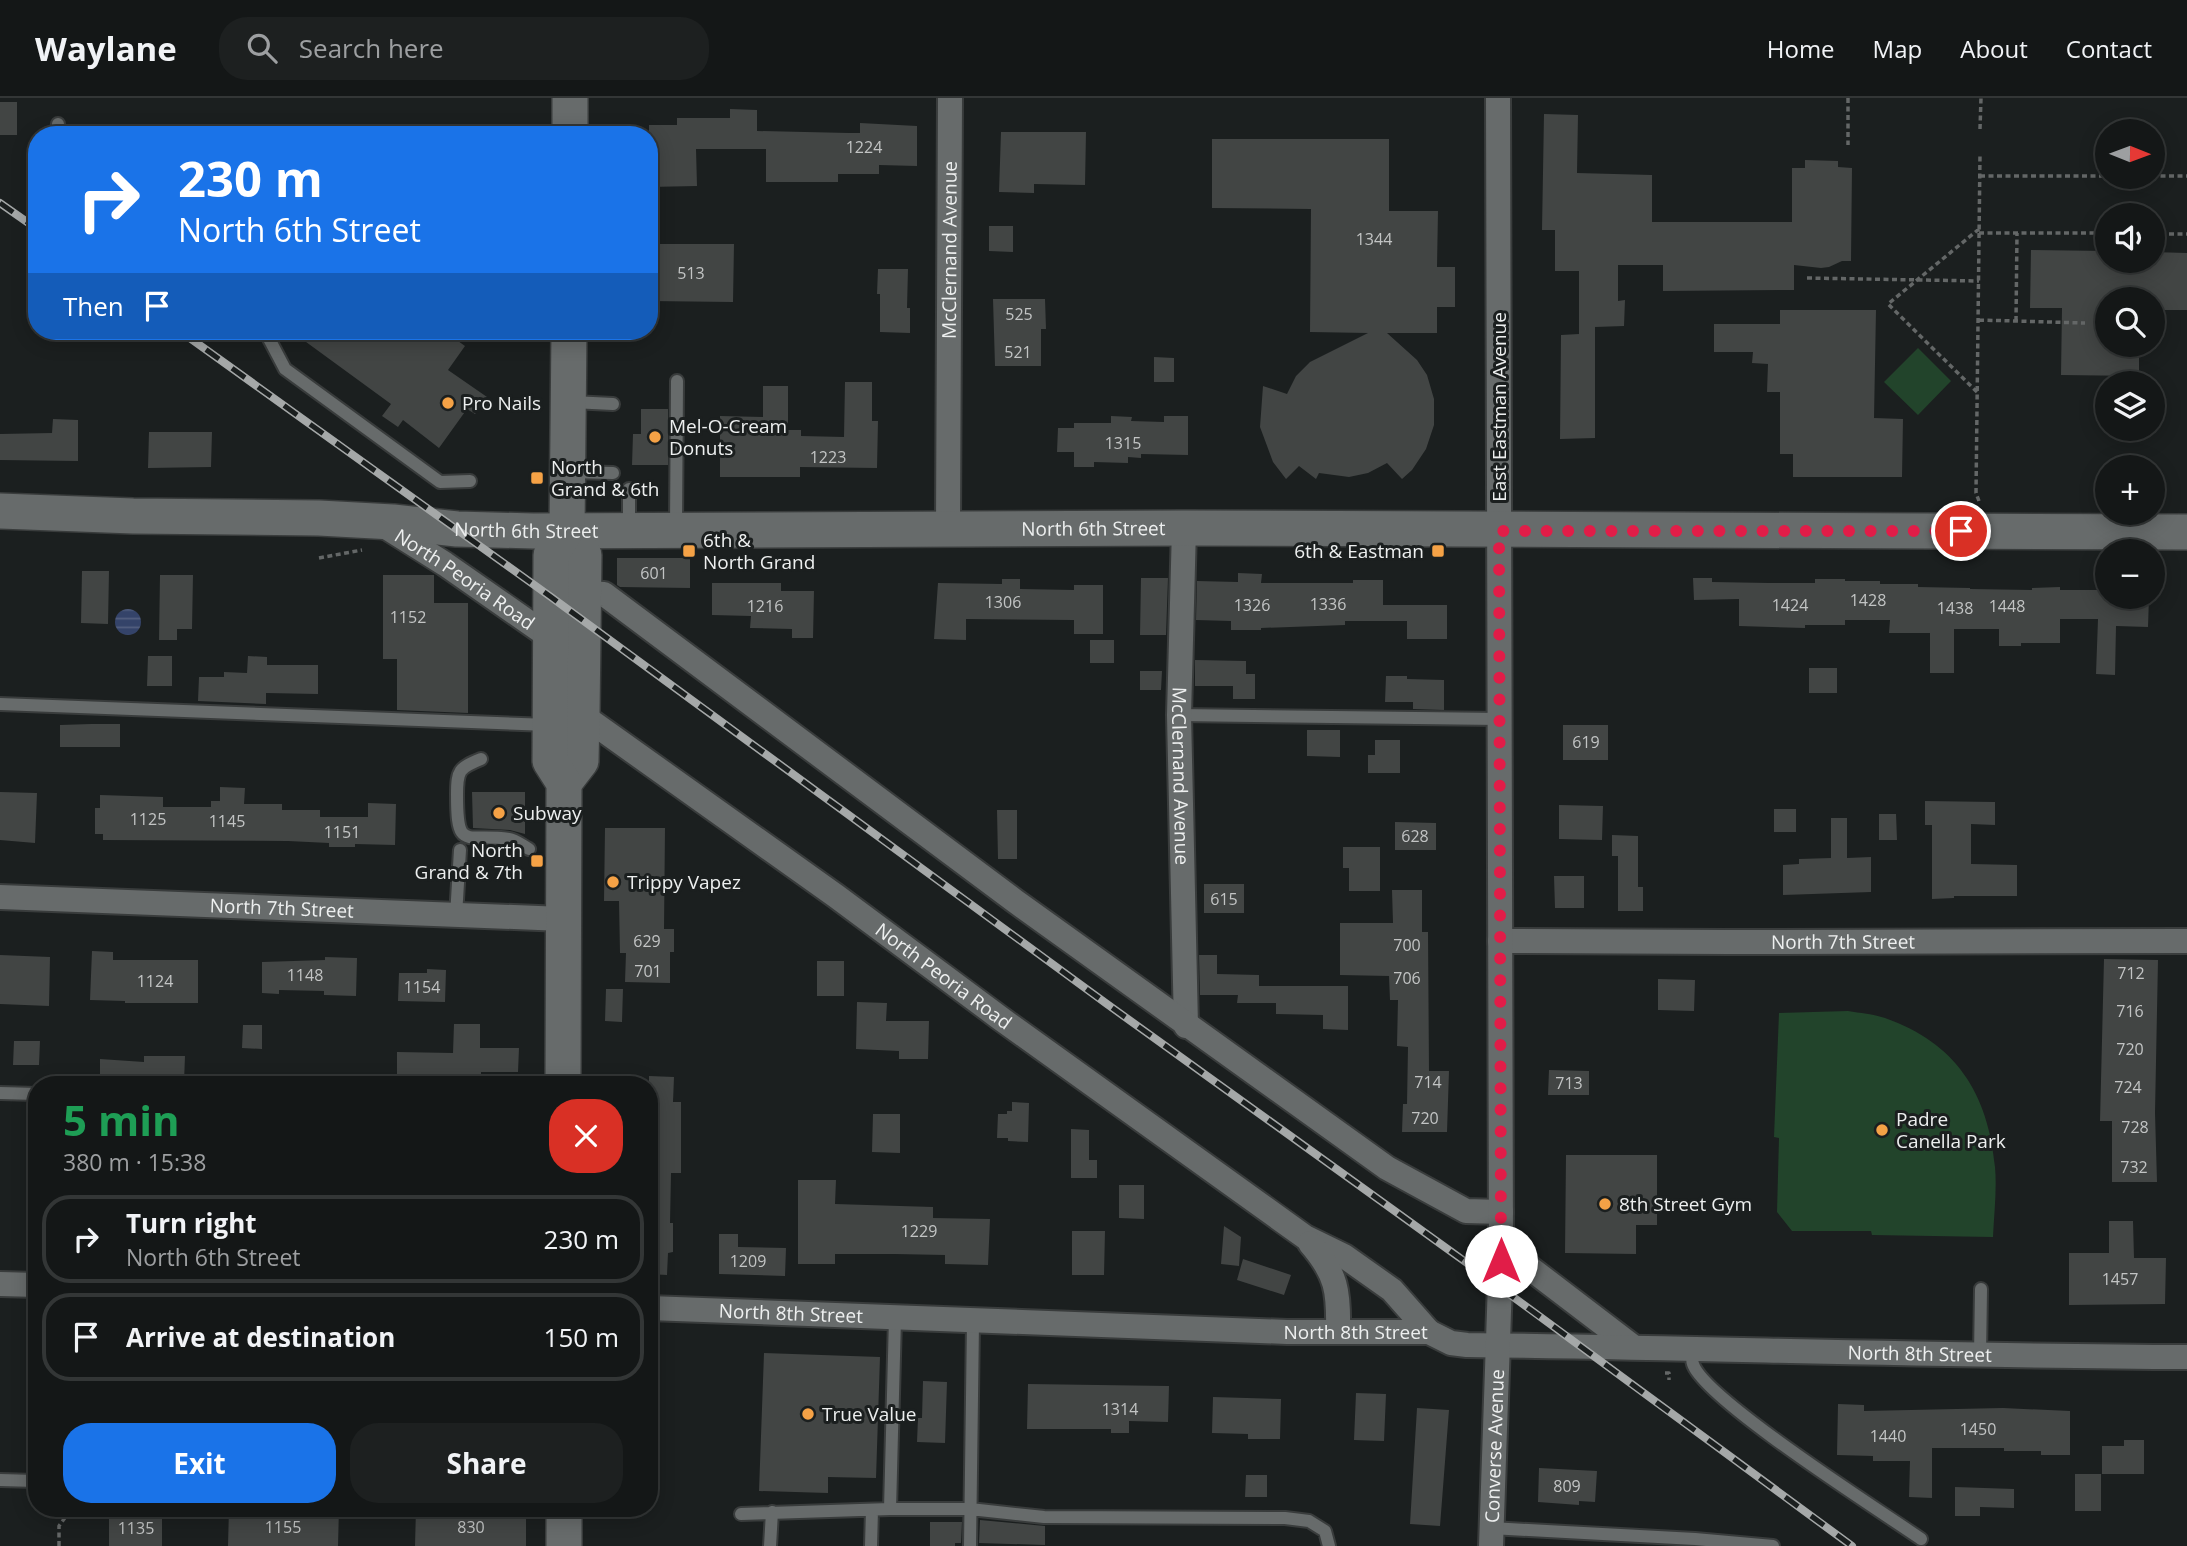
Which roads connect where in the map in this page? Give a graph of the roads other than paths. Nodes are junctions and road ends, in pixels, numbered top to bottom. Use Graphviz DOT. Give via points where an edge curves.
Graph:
graph roads {
  1 [pos="570,98"];
  2 [pos="950,98"];
  3 [pos="1498,98"];
  4 [pos="570,126"];
  5 [pos="270,340"];
  6 [pos="569,340"];
  7 [pos="677,381"];
  8 [pos="568,402"];
  9 [pos="613,404"];
  10 [pos="568,472"];
  11 [pos="612,472"];
  12 [pos="470,481"];
  13 [pos="629,489"];
  14 [pos="0,511"];
  15 [pos="948,528"];
  16 [pos="1184,528"];
  17 [pos="567,529"];
  18 [pos="629,530"];
  19 [pos="676,531"];
  20 [pos="1499,531"];
  21 [pos="2187,532"];
  22 [pos="374,535"];
  23 [pos="583,593"];
  24 [pos="551,638"];
  25 [pos="0,704"];
  26 [pos="582,715"];
  27 [pos="1179,715"];
  28 [pos="1500,719"];
  29 [pos="550,725"];
  30 [pos="481,759"];
  31 [pos="564,783"];
  32 [pos="460,849"];
  33 [pos="529,849"];
  34 [pos="0,897"];
  35 [pos="456,916"];
  36 [pos="563,919"];
  37 [pos="2187,940"];
  38 [pos="1500,941"];
  39 [pos="1186,1026"];
  40 [pos="563,1076"];
  41 [pos="0,1093"];
  42 [pos="28,1094"];
  43 [pos="1501,1212"];
  44 [pos="1305,1237"];
  45 [pos="1501,1261"];
  46 [pos="0,1284"];
  47 [pos="28,1285"];
  48 [pos="1980,1289"];
  49 [pos="658,1308"];
  50 [pos="895,1318"];
  51 [pos="973,1322"];
  52 [pos="1338,1332"];
  53 [pos="1429,1332"];
  54 [pos="1499,1346"];
  55 [pos="1632,1346"];
  56 [pos="1693,1348"];
  57 [pos="1980,1356"];
  58 [pos="2187,1357"];
  59 [pos="0,1479"];
  60 [pos="28,1481"];
  61 [pos="890,1509"];
  62 [pos="971,1509"];
  63 [pos="872,1510"];
  64 [pos="772,1512"];
  65 [pos="741,1514"];
  66 [pos="564,1517"];
  67 [pos="1491,1537"];
  68 [pos="1921,1539"];
  69 [pos="564,1546"];
  70 [pos="770,1546"];
  71 [pos="872,1546"];
  72 [pos="970,1546"];
  73 [pos="1329,1546"];
  74 [pos="1773,1546"];
  1 -- 4 [label="main road"];
  2 -- 15 [label="street, McClernand Avenue"];
  3 -- 20 [label="street, East Eastman Avenue"];
  5 -- 12 [label="lane" via="285,369 440,482"];
  6 -- 8 [label="main road"];
  7 -- 19 [label="lane"];
  8 -- 9 [label="lane"];
  8 -- 10 [label="main road"];
  10 -- 11 [label="lane"];
  10 -- 17 [label="main road"];
  13 -- 18 [label="lane"];
  14 -- 22 [label="main road, North 6th Street"];
  15 -- 16 [label="main road, North 6th Street"];
  15 -- 19 [label="main road, North 6th Street"];
  16 -- 20 [label="main road, North 6th Street"];
  16 -- 27 [label="street, McClernand Avenue"];
  17 -- 18 [label="main road, North 6th Street"];
  17 -- 22 [label="main road, North 6th Street"];
  17 -- 23 [label="main road" via="584,555"];
  17 -- 24 [label="main road" via="551,555"];
  18 -- 19 [label="main road, North 6th Street"];
  20 -- 21 [label="main road, North 6th Street"];
  20 -- 28 [label="street, East Eastman Avenue"];
  22 -- 24 [label="street, North Peoria Road" via="445,564"];
  23 -- 26 [label="main road"];
  23 -- 39 [label="street" via="604,594"];
  24 -- 29 [label="main road"];
  25 -- 29 [label="lane"];
  26 -- 31 [label="main road" via="581,761"];
  26 -- 44 [label="street, North Peoria Road"];
  27 -- 28 [label="lane"];
  27 -- 39 [label="street, McClernand Avenue"];
  28 -- 38 [label="street, East Eastman Avenue"];
  29 -- 31 [label="main road" via="550,761"];
  30 -- 33 [label="lane" via="457,775 460,832 472,839 512,839"];
  31 -- 36 [label="main road"];
  32 -- 35 [label="lane"];
  34 -- 35 [label="street, North 7th Street"];
  35 -- 36 [label="street, North 7th Street"];
  36 -- 40 [label="main road"];
  37 -- 38 [label="street, North 7th Street"];
  38 -- 43 [label="street, East Eastman Avenue"];
  39 -- 43 [label="street" via="1387,1168 1466,1211"];
  41 -- 42 [label="lane"];
  43 -- 45 [label="street, East Eastman Avenue"];
  44 -- 52 [label="street, North Peoria Road" via="1327,1263 1338,1293"];
  44 -- 53 [label="street, North Peoria Road" via="1344,1256 1392,1290"];
  45 -- 54 [label="street, East Eastman Avenue"];
  45 -- 55 [label="street" via="1522,1262"];
  46 -- 47 [label="street"];
  48 -- 57 [label="lane"];
  49 -- 50 [label="street, North 8th Street"];
  50 -- 51 [label="street, North 8th Street"];
  50 -- 61 [label="lane"];
  51 -- 52 [label="street, North 8th Street"];
  51 -- 62 [label="lane"];
  52 -- 53 [label="street, North 8th Street"];
  53 -- 54 [label="street, North 8th Street" via="1451,1343"];
  54 -- 55 [label="street, North 8th Street"];
  54 -- 67 [label="street, Converse Avenue"];
  55 -- 56 [label="street, North 8th Street"];
  56 -- 57 [label="street, North 8th Street"];
  56 -- 68 [label="lane" via="1692,1363 1734,1407"];
  57 -- 58 [label="street, North 8th Street"];
  59 -- 60 [label="lane"];
  61 -- 62 [label="lane"];
  61 -- 63 [label="lane"];
  62 -- 72 [label="lane"];
  62 -- 73 [label="lane" via="1044,1517 1309,1521 1325,1531"];
  63 -- 64 [label="lane"];
  63 -- 71 [label="lane"];
  64 -- 65 [label="lane"];
  64 -- 70 [label="lane"];
  66 -- 69 [label="main road"];
  67 -- 74 [label="lane" via="1695,1539"];
}
